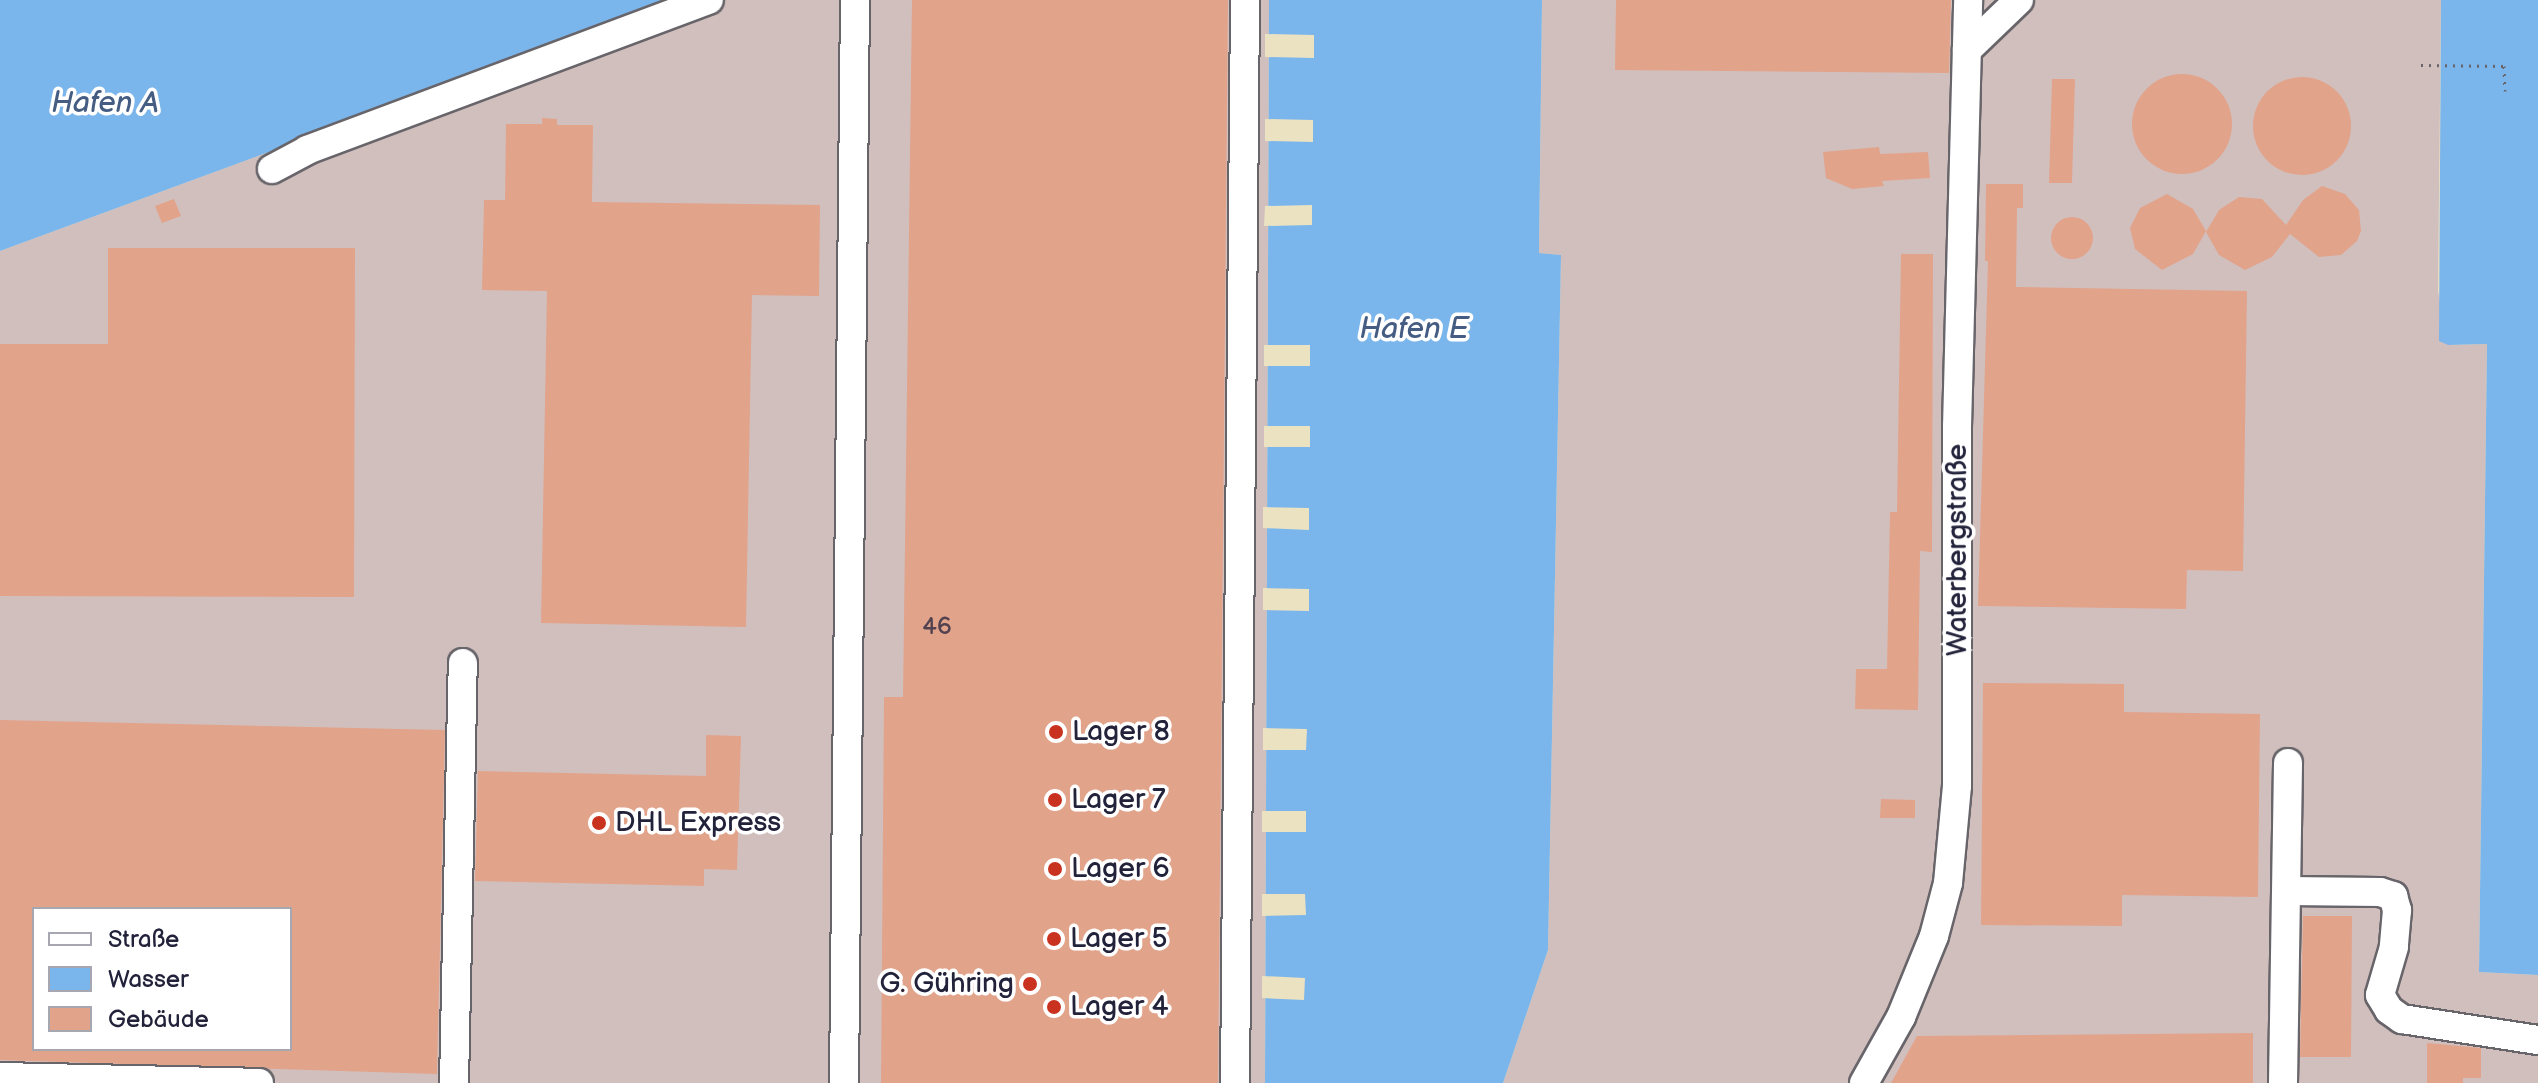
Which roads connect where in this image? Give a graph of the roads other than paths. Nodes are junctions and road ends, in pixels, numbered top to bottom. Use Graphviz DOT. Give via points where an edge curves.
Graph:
graph roads {
  1 [pos="709,0"];
  2 [pos="1245,0"];
  3 [pos="1968,0"];
  4 [pos="2019,0"];
  5 [pos="853,2"];
  6 [pos="1967,50"];
  7 [pos="272,169"];
  8 [pos="463,663"];
  9 [pos="2288,763"];
  10 [pos="2287,891"];
  11 [pos="2538,1040"];
  12 [pos="0,1077"];
  13 [pos="259,1083"];
  14 [pos="454,1083"];
  15 [pos="844,1083"];
  16 [pos="1235,1083"];
  17 [pos="1864,1083"];
  18 [pos="2283,1083"];
  1 -- 7 [label="street" via="307,150"];
  2 -- 16 [label="street"];
  3 -- 6 [label="street, Waterbergstraße"];
  4 -- 6 [label="street"];
  5 -- 15 [label="street"];
  6 -- 17 [label="street, Waterbergstraße" via="1957,427 1957,786 1949,869 1934,936 1901,1017"];
  8 -- 14 [label="street"];
  9 -- 10 [label="street"];
  10 -- 11 [label="street" via="2393,896 2394,947 2380,995 2402,1019"];
  10 -- 18 [label="street"];
  12 -- 13 [label="street"];
}
